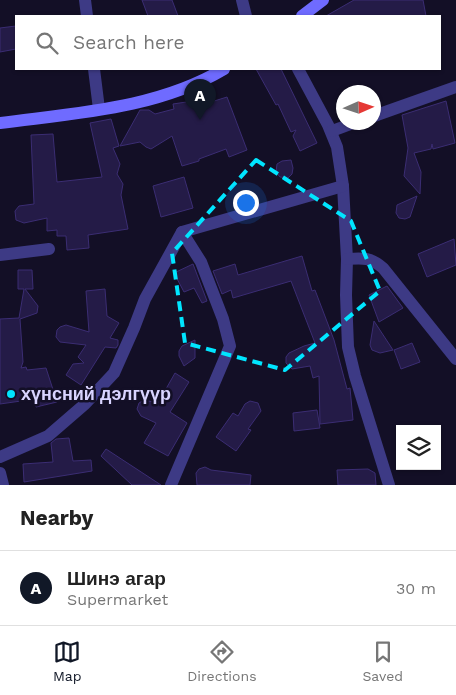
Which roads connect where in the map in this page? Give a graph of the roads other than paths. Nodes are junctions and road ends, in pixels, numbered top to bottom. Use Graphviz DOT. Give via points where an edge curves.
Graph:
graph roads {
  1 [pos="85,0"];
  2 [pos="242,0"];
  3 [pos="324,0"];
  4 [pos="87,15"];
  5 [pos="246,15"];
  6 [pos="303,15"];
  7 [pos="94,70"];
  8 [pos="222,70"];
  9 [pos="299,70"];
  10 [pos="456,87"];
  11 [pos="99,109"];
  12 [pos="381,114"];
  13 [pos="0,123"];
  14 [pos="336,130"];
  15 [pos="332,131"];
  16 [pos="343,186"];
  17 [pos="182,232"];
  18 [pos="48,249"];
  19 [pos="0,254"];
  20 [pos="347,259"];
  21 [pos="456,359"];
  22 [pos="0,457"];
  23 [pos="0,473"];
  24 [pos="3,485"];
  25 [pos="171,485"];
  26 [pos="389,485"];
  1 -- 4 [label="street"];
  2 -- 5 [label="street"];
  3 -- 6 [label="main road"];
  7 -- 11 [label="street"];
  8 -- 11 [label="main road" via="152,99"];
  9 -- 15 [label="street"];
  10 -- 12 [label="street"];
  11 -- 13 [label="main road"];
  14 -- 15 [label="street"];
  15 -- 16 [label="street"];
  16 -- 17 [label="street"];
  16 -- 20 [label="street"];
  17 -- 22 [label="street" via="145,300 114,372 85,404 48,436"];
  17 -- 25 [label="street" via="201,262 223,318 230,346"];
  18 -- 19 [label="street"];
  20 -- 21 [label="street" via="365,257 383,268"];
  20 -- 26 [label="street" via="348,347"];
  23 -- 24 [label="street"];
}
